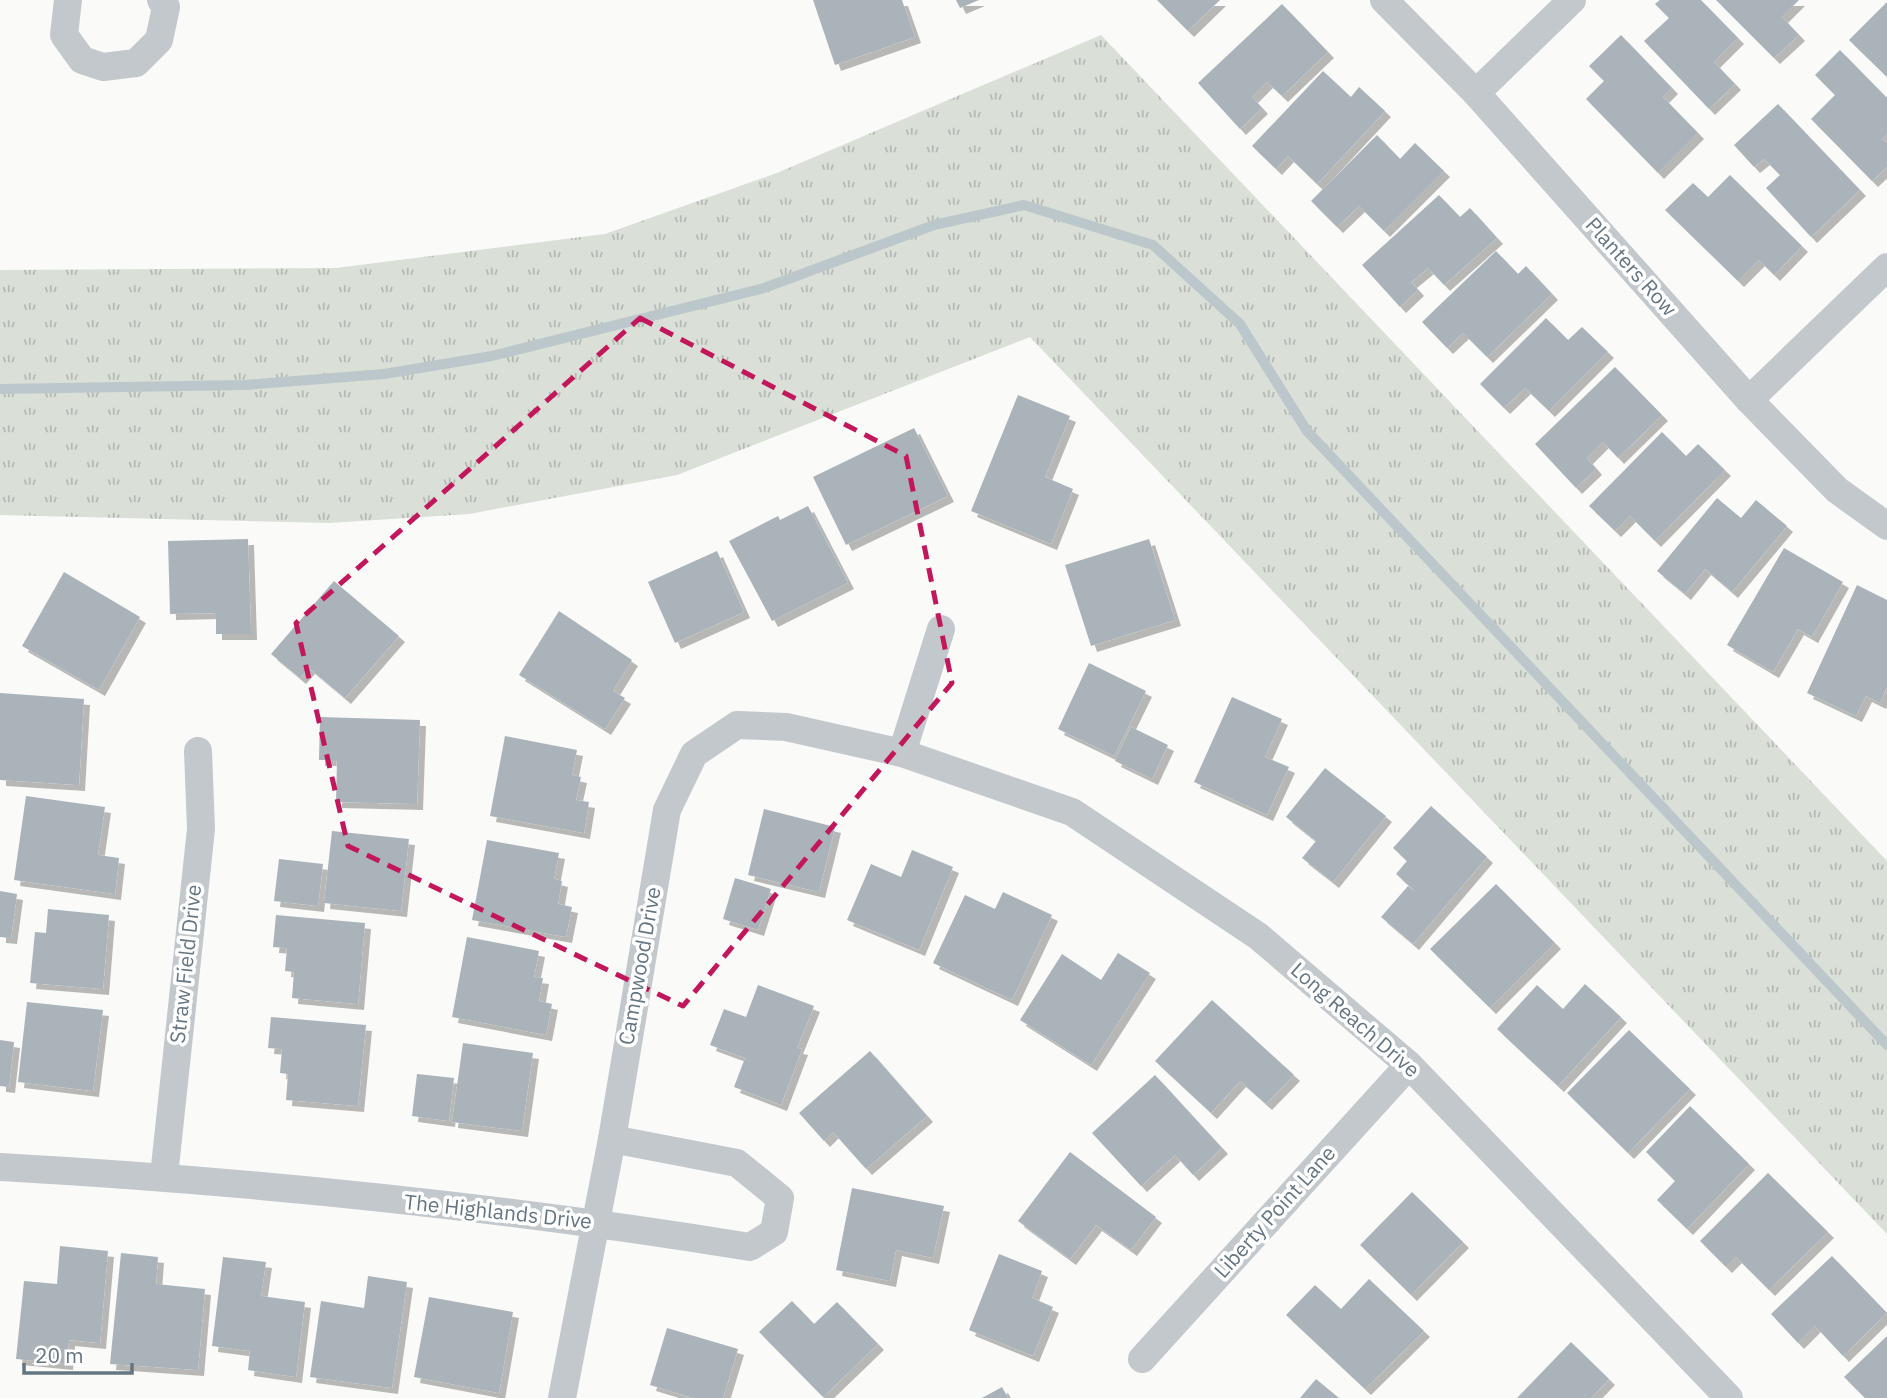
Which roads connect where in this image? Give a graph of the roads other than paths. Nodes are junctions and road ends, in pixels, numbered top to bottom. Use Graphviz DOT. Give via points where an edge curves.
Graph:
graph roads {
  1 [pos="68,0"];
  2 [pos="161,0"];
  3 [pos="1384,0"];
  4 [pos="1572,0"];
  5 [pos="1476,93"];
  6 [pos="1887,267"];
  7 [pos="1749,400"];
  8 [pos="1887,526"];
  9 [pos="941,629"];
  10 [pos="198,751"];
  11 [pos="902,753"];
  12 [pos="1409,1065"];
  13 [pos="612,1139"];
  14 [pos="0,1167"];
  15 [pos="163,1176"];
  16 [pos="593,1222"];
  17 [pos="1142,1359"];
  18 [pos="1720,1395"];
  19 [pos="562,1398"];
  1 -- 2 [label="street" via="64,35 82,60 103,67 136,63 159,40 166,7"];
  3 -- 5 [label="street, Planters Row"];
  4 -- 5 [label="street"];
  5 -- 7 [label="street, Planters Row"];
  6 -- 7 [label="street"];
  7 -- 8 [label="street, Planters Row" via="1837,490"];
  9 -- 11 [label="street"];
  10 -- 15 [label="street, Straw Field Drive" via="201,829"];
  11 -- 12 [label="street, Long Reach Drive" via="1072,812 1258,936"];
  11 -- 13 [label="street, Campwood Drive" via="786,727 737,725 694,754 667,810"];
  12 -- 17 [label="street, Liberty Point Lane"];
  12 -- 18 [label="street, Long Reach Drive"];
  13 -- 16 [label="street, Campwood Drive"];
  13 -- 16 [label="street, The Highlands Drive" via="737,1163 780,1198 774,1232 750,1247"];
  14 -- 15 [label="street, The Highlands Drive"];
  15 -- 16 [label="street, The Highlands Drive"];
  16 -- 19 [label="street, Campwood Drive"];
}
